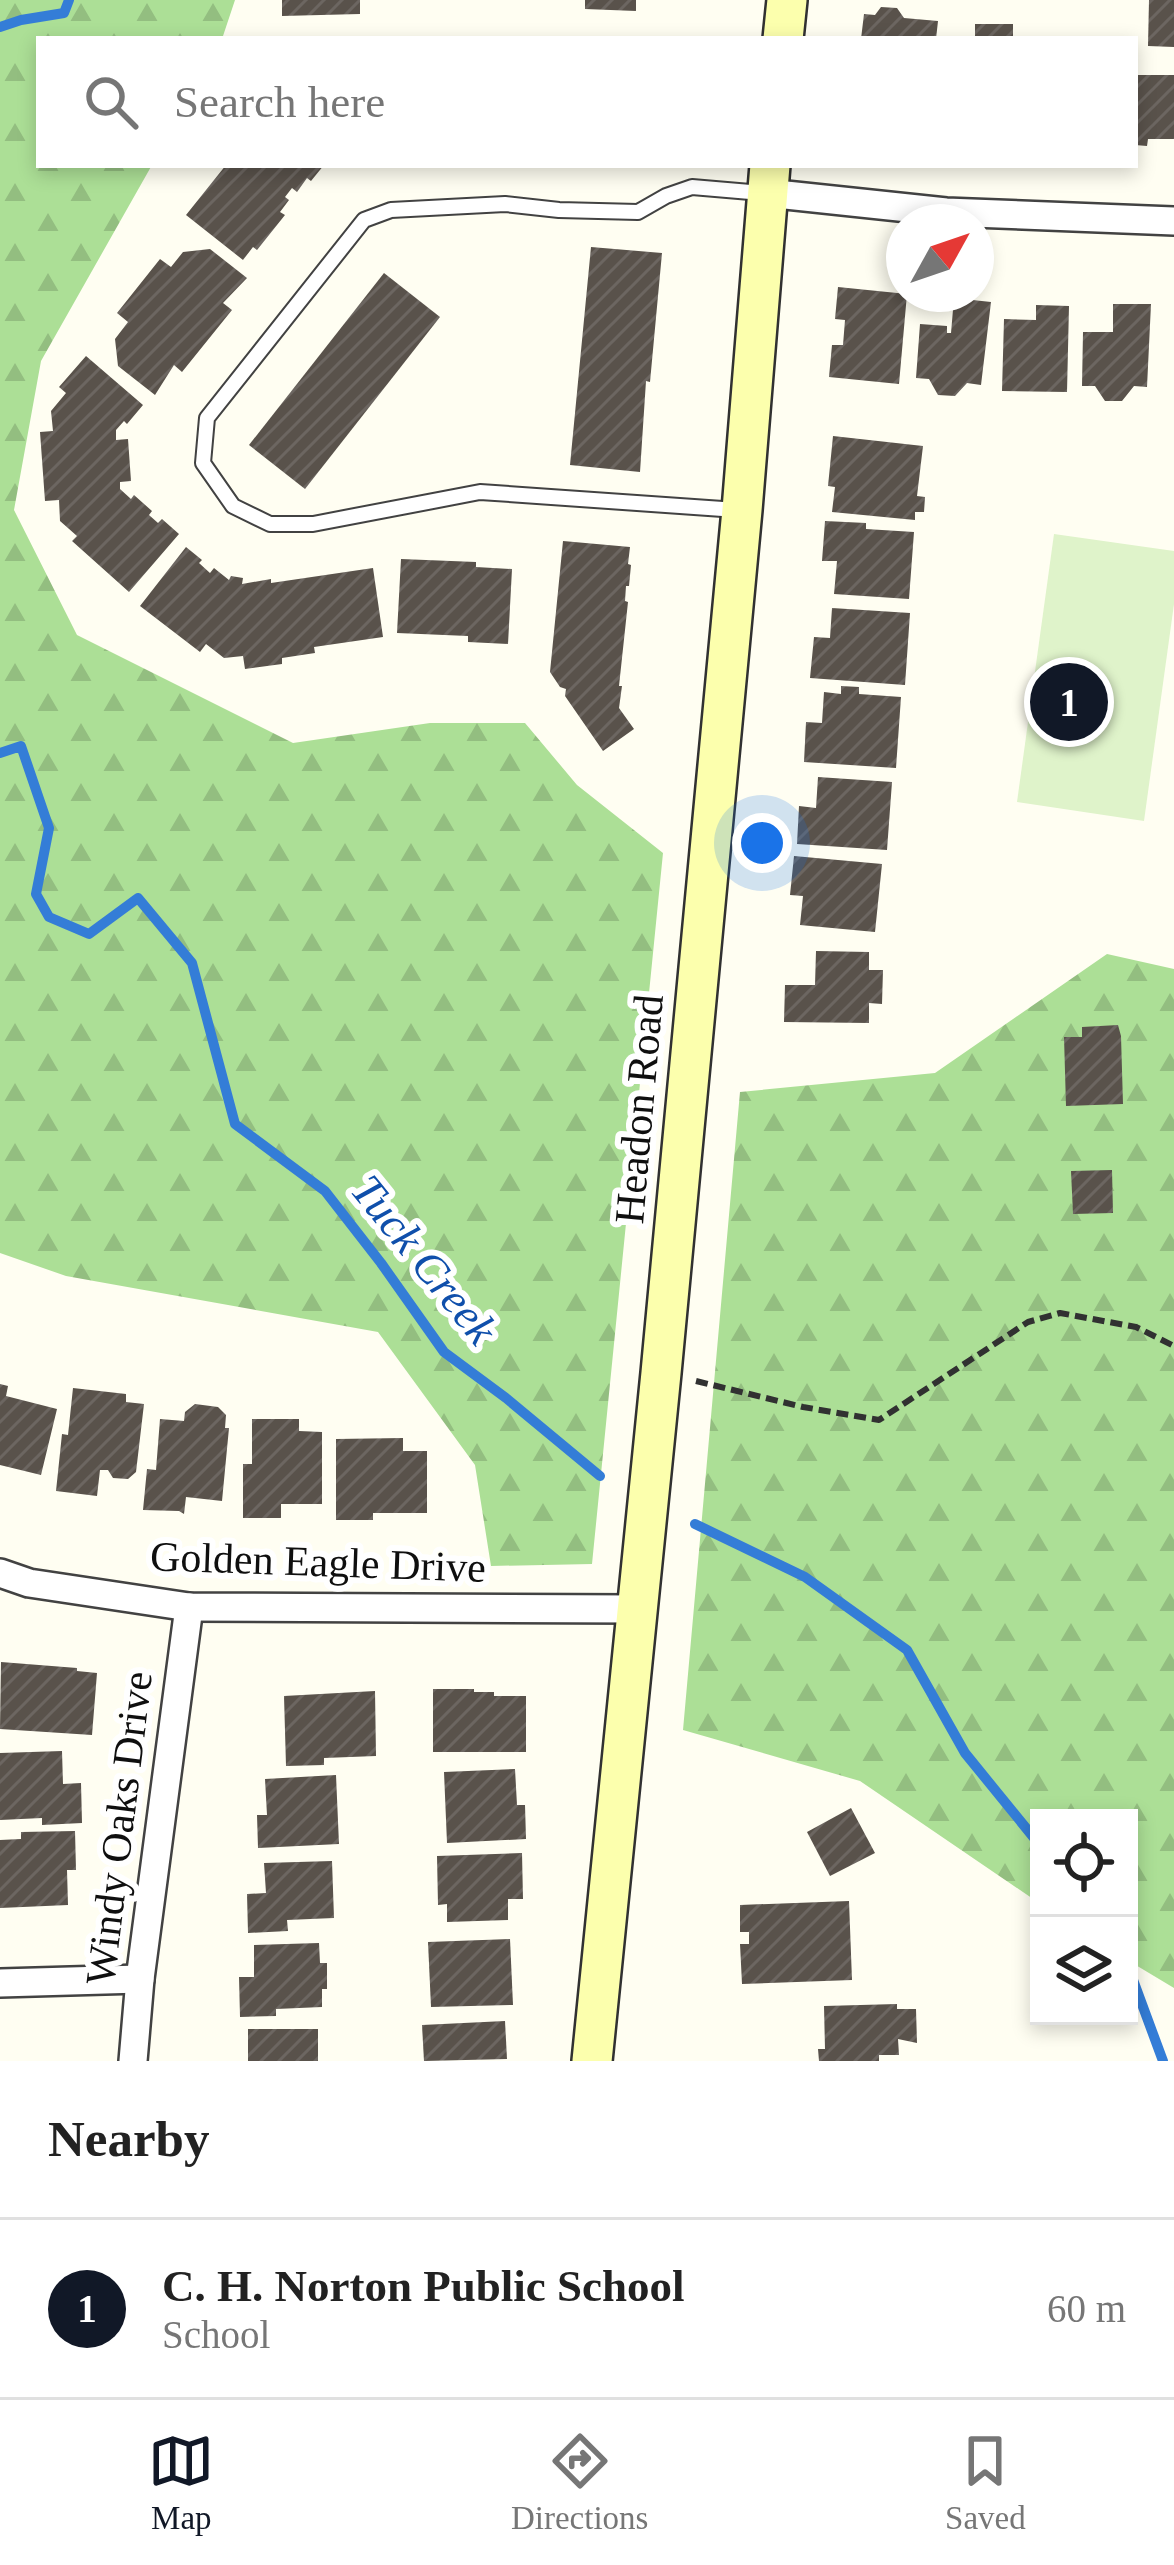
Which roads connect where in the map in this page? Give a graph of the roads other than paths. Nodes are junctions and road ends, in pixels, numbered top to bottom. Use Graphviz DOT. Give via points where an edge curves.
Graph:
graph roads {
  1 [pos="787,0"];
  2 [pos="783,36"];
  3 [pos="769,179"];
  4 [pos="1174,221"];
  5 [pos="742,510"];
  6 [pos="0,1573"];
  7 [pos="189,1607"];
  8 [pos="636,1609"];
  9 [pos="140,1979"];
  10 [pos="0,1983"];
  11 [pos="133,2061"];
  12 [pos="592,2061"];
  1 -- 2 [label="street"];
  3 -- 4 [label="street" via="946,212"];
  3 -- 5 [label="street, Headon Road"];
  3 -- 5 [label="lane" via="692,187 638,212 505,204 392,210 364,220 207,418 203,463 233,506 270,524 313,524 480,491"];
  5 -- 8 [label="street, Headon Road"];
  6 -- 7 [label="street, Golden Eagle Drive"];
  7 -- 8 [label="street, Golden Eagle Drive"];
  7 -- 9 [label="street, Windy Oaks Drive"];
  8 -- 12 [label="street, Headon Road"];
  9 -- 10 [label="street"];
  9 -- 11 [label="street, Windy Oaks Drive"];
}
